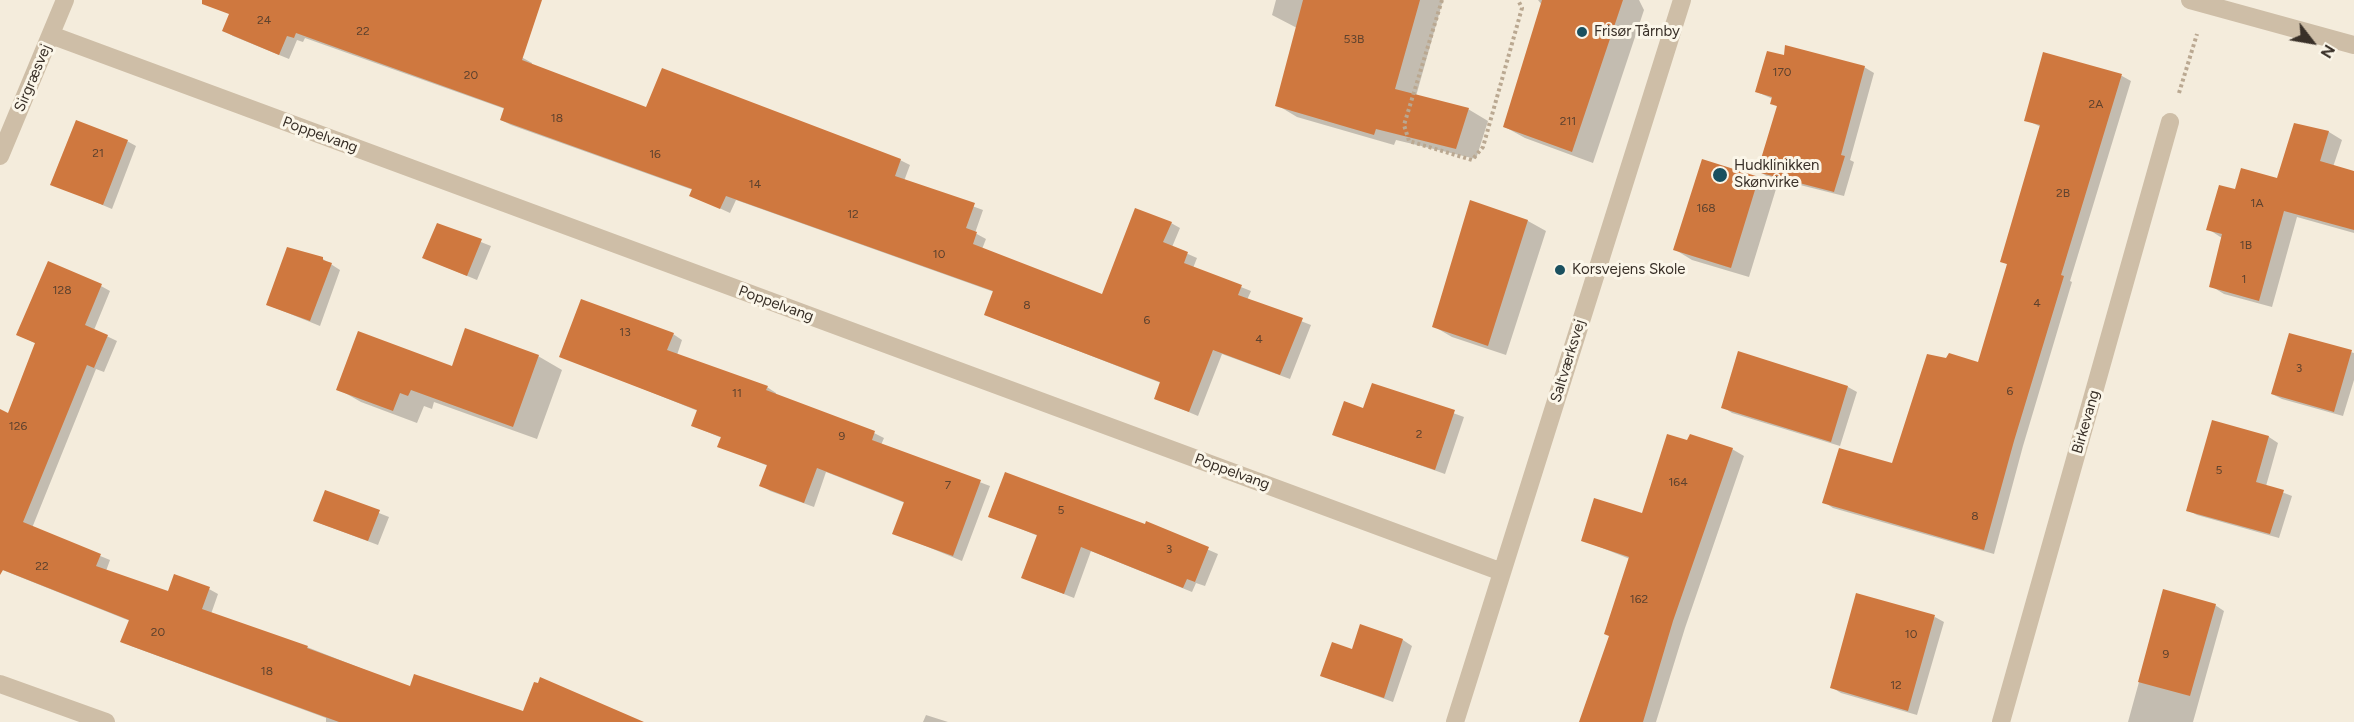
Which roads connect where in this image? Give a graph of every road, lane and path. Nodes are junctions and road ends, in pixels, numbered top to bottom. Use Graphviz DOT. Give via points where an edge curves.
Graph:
graph roads {
  1 [pos="65,0"];
  2 [pos="1442,0"];
  3 [pos="1518,0"];
  4 [pos="1682,0"];
  5 [pos="2198,2"];
  6 [pos="51,35"];
  7 [pos="2354,45"];
  8 [pos="2170,123"];
  9 [pos="0,156"];
  10 [pos="1502,572"];
  11 [pos="0,684"];
  12 [pos="106,722"];
  13 [pos="1455,722"];
  14 [pos="2001,722"];
  1 -- 6 [label="street, Sirgræsvej"];
  2 -- 3 [label="path" via="1404,124 1409,141 1472,159 1483,147 1522,8"];
  4 -- 10 [label="street, Saltværksvej"];
  5 -- 7 [label="street"];
  5 -- 8 [label="path"];
  6 -- 9 [label="street, Sirgræsvej"];
  6 -- 10 [label="street, Poppelvang"];
  8 -- 14 [label="street, Birkevang"];
  10 -- 13 [label="street, Saltværksvej"];
  11 -- 12 [label="street"];
}
